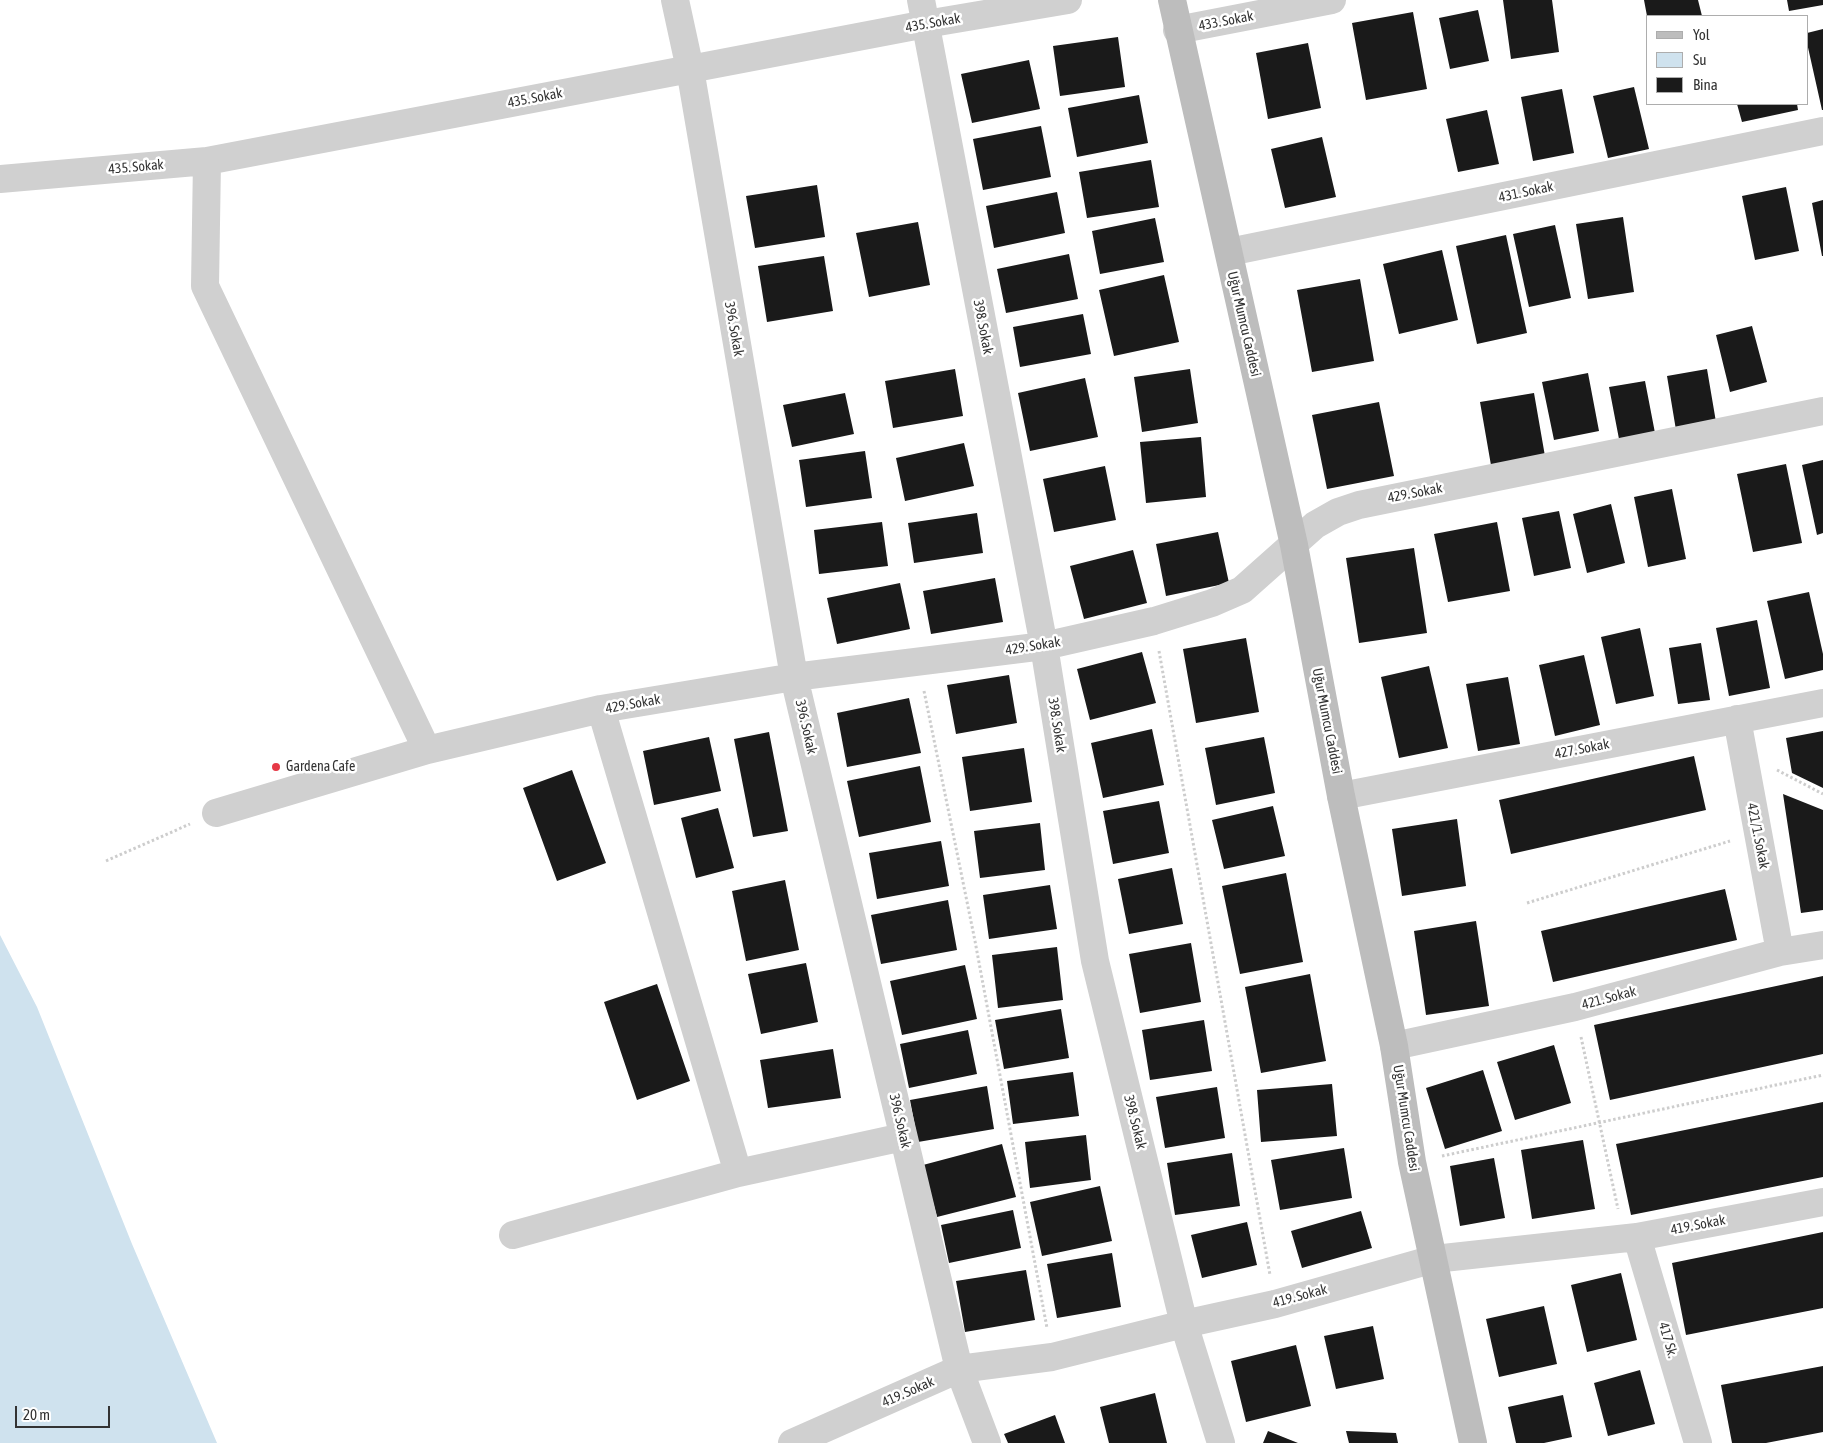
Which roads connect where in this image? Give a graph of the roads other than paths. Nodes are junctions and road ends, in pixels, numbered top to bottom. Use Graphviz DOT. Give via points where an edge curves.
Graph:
graph roads {
  1 [pos="675,0"];
  2 [pos="1068,0"];
  3 [pos="1172,0"];
  4 [pos="1332,0"];
  5 [pos="924,12"];
  6 [pos="1178,30"];
  7 [pos="690,69"];
  8 [pos="1823,131"];
  9 [pos="207,161"];
  10 [pos="0,179"];
  11 [pos="1228,252"];
  12 [pos="1823,411"];
  13 [pos="1294,545"];
  14 [pos="1044,646"];
  15 [pos="794,677"];
  16 [pos="1823,703"];
  17 [pos="601,709"];
  18 [pos="1737,719"];
  19 [pos="427,750"];
  20 [pos="1341,796"];
  21 [pos="216,813"];
  22 [pos="1823,945"];
  23 [pos="1780,952"];
  24 [pos="1394,1046"];
  25 [pos="903,1137"];
  26 [pos="738,1173"];
  27 [pos="1823,1202"];
  28 [pos="512,1236"];
  29 [pos="1631,1237"];
  30 [pos="1434,1259"];
  31 [pos="1184,1324"];
  32 [pos="959,1369"];
  33 [pos="792,1443"];
  34 [pos="987,1443"];
  35 [pos="1221,1443"];
  36 [pos="1473,1443"];
  37 [pos="1698,1443"];
  1 -- 7 [label="street, 396. Sokak"];
  2 -- 5 [label="street, 435. Sokak"];
  3 -- 6 [label="street, Uğur Mumcu Caddesi"];
  4 -- 6 [label="street, 433. Sokak"];
  5 -- 7 [label="street, 435. Sokak"];
  5 -- 14 [label="street, 398. Sokak"];
  6 -- 11 [label="street, Uğur Mumcu Caddesi"];
  7 -- 9 [label="street, 435. Sokak"];
  7 -- 15 [label="street, 396. Sokak"];
  8 -- 11 [label="street, 431. Sokak"];
  9 -- 10 [label="street, 435. Sokak"];
  9 -- 19 [label="street" via="205,286"];
  11 -- 13 [label="street, Uğur Mumcu Caddesi"];
  12 -- 13 [label="street, 429. Sokak" via="1359,505 1315,525"];
  13 -- 14 [label="street, 429. Sokak" via="1242,590 1212,603 1154,621"];
  13 -- 20 [label="street, Uğur Mumcu Caddesi"];
  14 -- 15 [label="street, 429. Sokak"];
  14 -- 31 [label="street, 398. Sokak" via="1095,961"];
  15 -- 17 [label="street, 429. Sokak"];
  15 -- 25 [label="street, 396. Sokak"];
  16 -- 18 [label="street, 427. Sokak"];
  17 -- 19 [label="street, 429. Sokak"];
  17 -- 26 [label="street"];
  18 -- 20 [label="street, 427. Sokak"];
  18 -- 23 [label="street, 421/1. Sokak"];
  19 -- 21 [label="street, 429. Sokak"];
  20 -- 24 [label="street, Uğur Mumcu Caddesi"];
  22 -- 23 [label="street, 421. Sokak"];
  23 -- 24 [label="street, 421. Sokak" via="1575,1007"];
  24 -- 30 [label="street, Uğur Mumcu Caddesi" via="1412,1162"];
  25 -- 26 [label="street"];
  25 -- 32 [label="street, 396. Sokak"];
  26 -- 28 [label="street"];
  27 -- 29 [label="street, 419. Sokak"];
  29 -- 30 [label="street, 419. Sokak"];
  29 -- 37 [label="street, 417 Sk."];
  30 -- 31 [label="street, 419. Sokak" via="1276,1304"];
  30 -- 36 [label="street, Uğur Mumcu Caddesi"];
  31 -- 32 [label="street, 419. Sokak" via="1052,1358"];
  31 -- 35 [label="street, 398. Sokak"];
  32 -- 33 [label="street, 419. Sokak"];
  32 -- 34 [label="street, 396. Sokak"];
}
